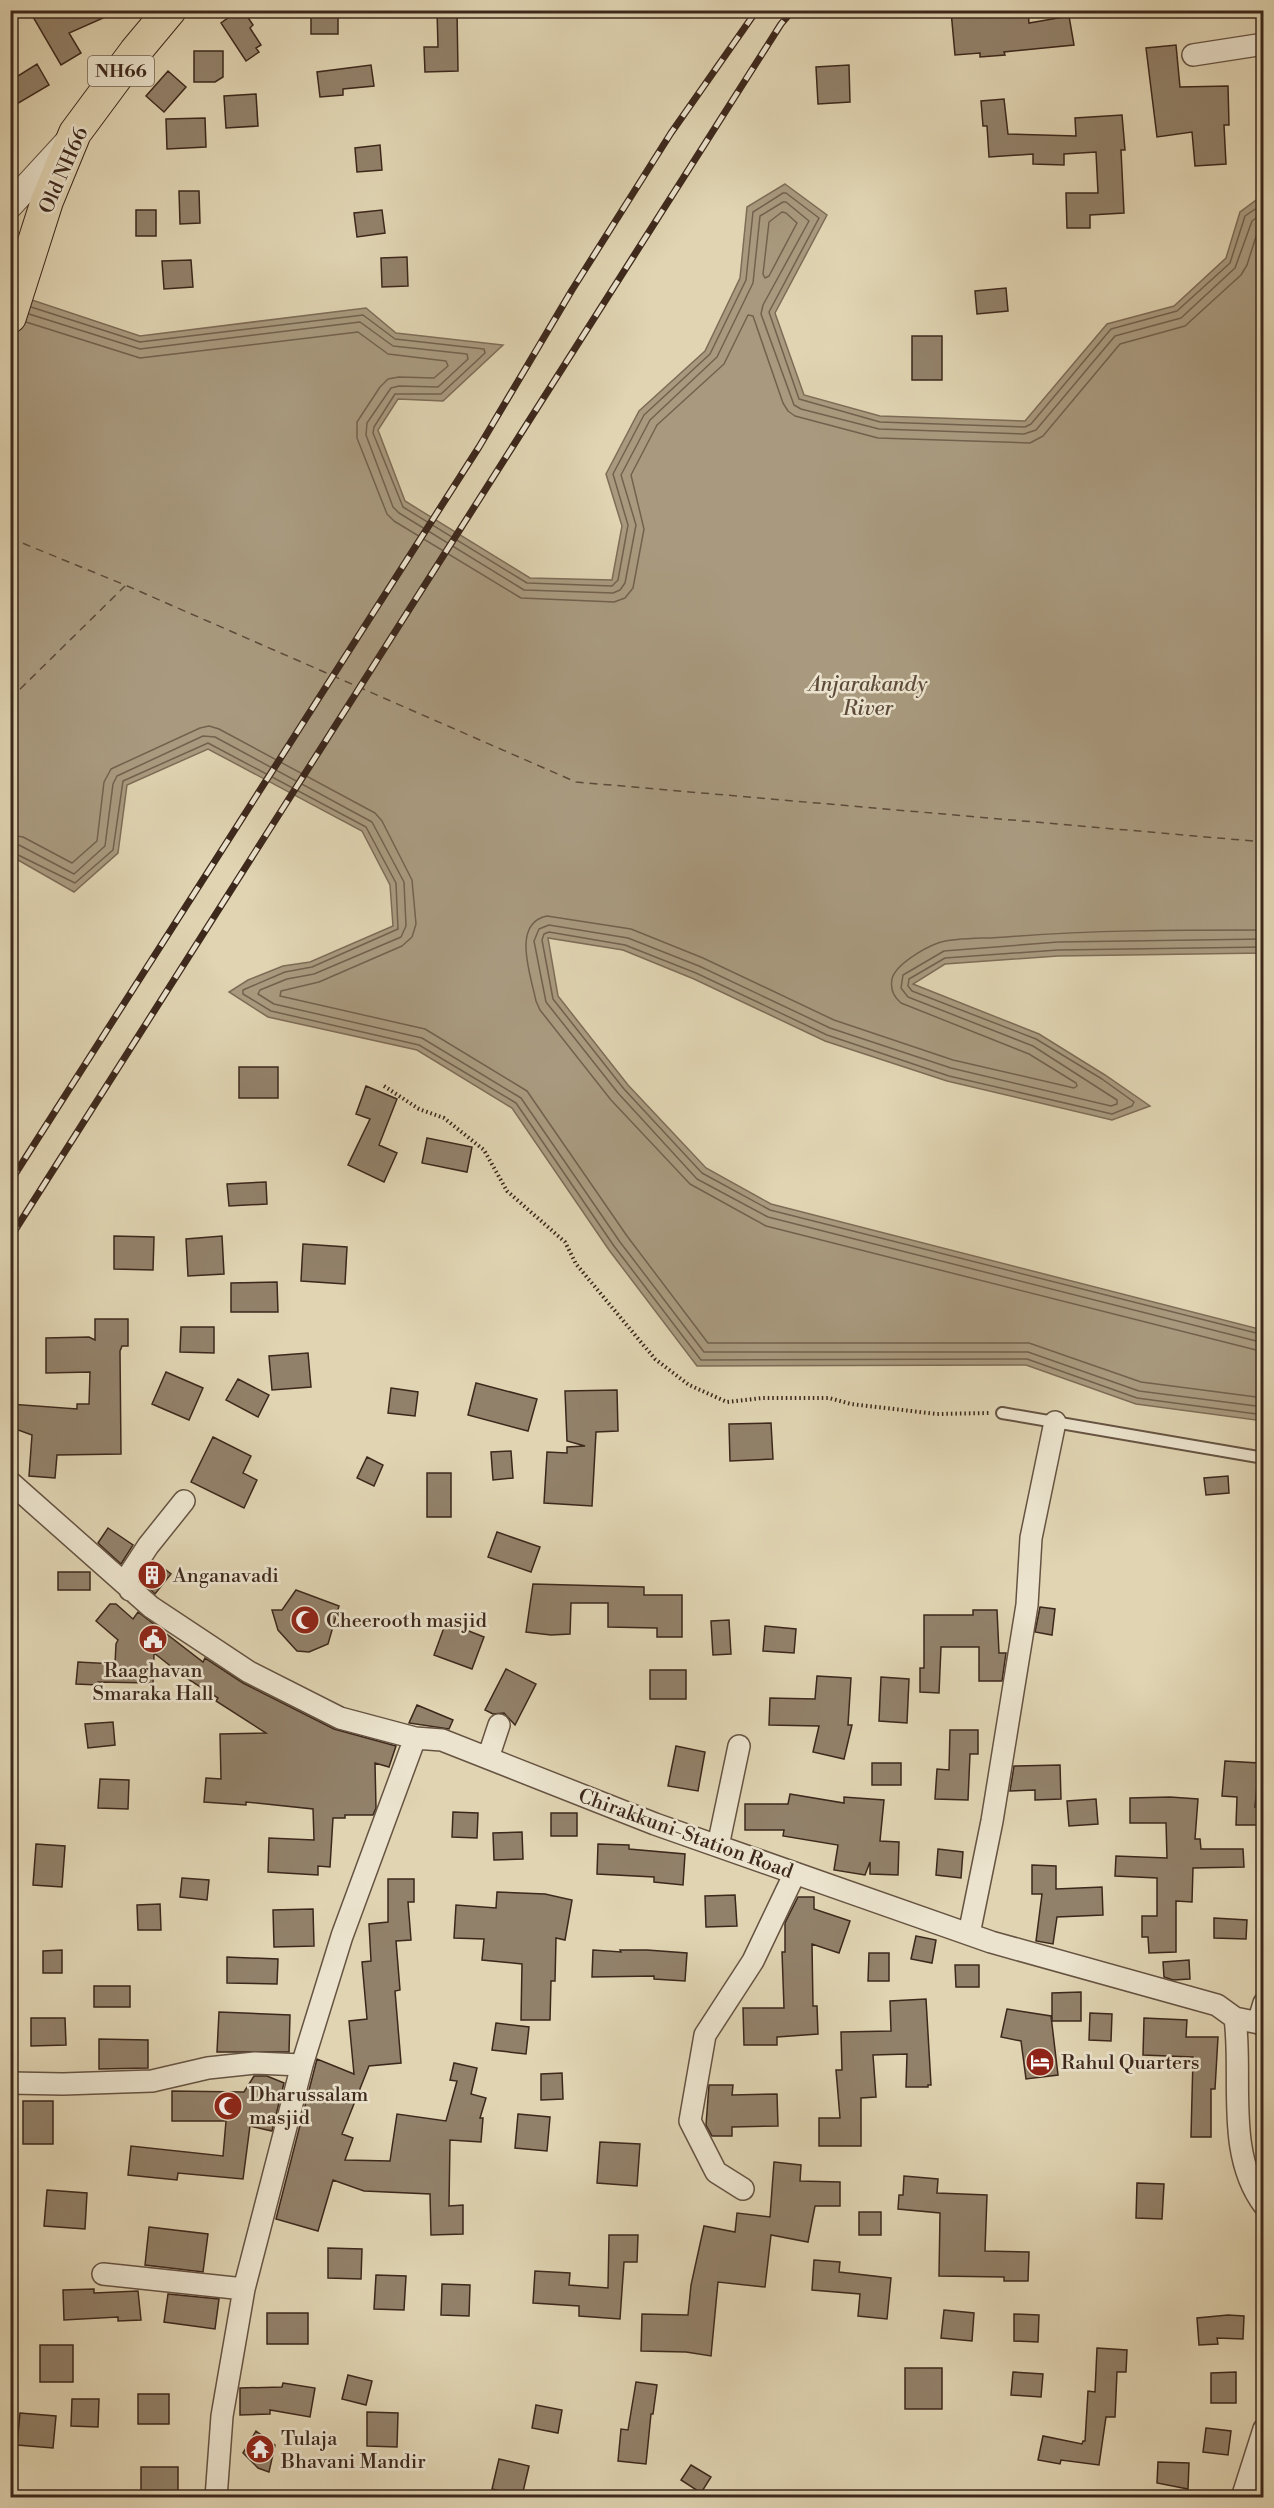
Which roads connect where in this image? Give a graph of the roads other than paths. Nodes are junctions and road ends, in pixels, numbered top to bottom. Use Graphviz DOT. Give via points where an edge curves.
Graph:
graph roads {
  1 [pos="170,10"];
  2 [pos="1263,44"];
  3 [pos="1193,55"];
  4 [pos="75,133"];
  5 [pos="10,205"];
  6 [pos="10,317"];
  7 [pos="1002,1413"];
  8 [pos="1055,1422"];
  9 [pos="1263,1458"];
  10 [pos="10,1482"];
  11 [pos="184,1501"];
  12 [pos="130,1590"];
  13 [pos="499,1725"];
  14 [pos="415,1738"];
  15 [pos="739,1746"];
  16 [pos="488,1758"];
  17 [pos="718,1846"];
  18 [pos="795,1873"];
  19 [pos="969,1934"];
  20 [pos="1262,2016"];
  21 [pos="1235,2018"];
  22 [pos="302,2065"];
  23 [pos="10,2083"];
  24 [pos="743,2189"];
  25 [pos="1263,2205"];
  26 [pos="103,2274"];
  27 [pos="243,2289"];
  28 [pos="1263,2429"];
  29 [pos="223,2495"];
  30 [pos="1242,2498"];
  1 -- 4 [label="main road, Old NH66 / NH66"];
  2 -- 3 [label="street"];
  4 -- 5 [label="street"];
  4 -- 6 [label="main road, Old NH66 / NH66" via="47,201"];
  7 -- 8 [label="lane"];
  8 -- 9 [label="lane"];
  8 -- 19 [label="street" via="1031,1538 1027,1605 992,1821"];
  10 -- 12 [label="street, Chirakkuni-Station Road"];
  11 -- 12 [label="street" via="127,1578"];
  12 -- 14 [label="street, Chirakkuni-Station Road" via="249,1672 340,1718"];
  13 -- 16 [label="street"];
  14 -- 16 [label="street, Chirakkuni-Station Road" via="442,1740"];
  14 -- 22 [label="street" via="342,1936"];
  15 -- 17 [label="street"];
  16 -- 17 [label="street, Chirakkuni-Station Road"];
  17 -- 18 [label="street, Chirakkuni-Station Road"];
  18 -- 19 [label="street, Chirakkuni-Station Road" via="842,1881"];
  18 -- 24 [label="street" via="753,1961 705,2035 690,2121 716,2172"];
  19 -- 21 [label="street, Chirakkuni-Station Road" via="1217,2005"];
  20 -- 21 [label="street, Chirakkuni-Station Road"];
  21 -- 25 [label="street" via="1244,2159 1252,2190"];
  22 -- 23 [label="street" via="255,2062 152,2081"];
  22 -- 27 [label="street"];
  26 -- 27 [label="street"];
  27 -- 29 [label="street" via="222,2416"];
  28 -- 30 [label="street"];
}
